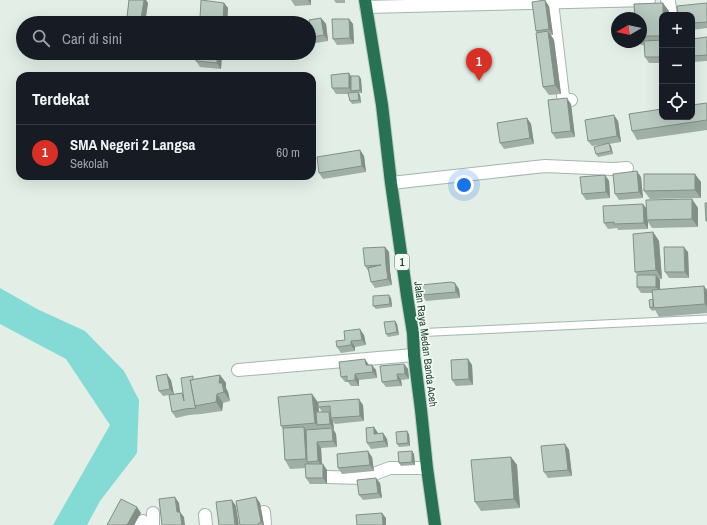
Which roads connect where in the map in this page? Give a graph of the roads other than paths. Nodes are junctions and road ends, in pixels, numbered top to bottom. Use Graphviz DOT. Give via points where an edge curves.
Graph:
graph roads {
  1 [pos="649,0"];
  2 [pos="666,0"];
  3 [pos="552,2"];
  4 [pos="366,3"];
  5 [pos="671,12"];
  6 [pos="571,100"];
  7 [pos="627,168"];
  8 [pos="391,183"];
  9 [pos="707,318"];
  10 [pos="413,333"];
  11 [pos="414,355"];
  12 [pos="238,370"];
  13 [pos="427,468"];
  14 [pos="327,477"];
  15 [pos="264,512"];
  16 [pos="265,525"];
  17 [pos="435,525"];
  1 -- 3 [label="street"];
  2 -- 5 [label="street" via="669,2"];
  3 -- 4 [label="street"];
  3 -- 6 [label="street" via="563,96 567,101"];
  4 -- 8 [label="highway, Jalan Raya Medan Banda Aceh / 1"];
  7 -- 8 [label="street" via="545,166"];
  8 -- 10 [label="highway, Jalan Raya Medan Banda Aceh / 1"];
  9 -- 10 [label="lane"];
  10 -- 11 [label="highway, Jalan Raya Medan Banda Aceh / 1"];
  11 -- 12 [label="street"];
  11 -- 13 [label="highway, Jalan Raya Medan Banda Aceh / 1"];
  13 -- 14 [label="street" via="390,468 363,478"];
  13 -- 17 [label="highway, Jalan Raya Medan Banda Aceh / 1"];
  15 -- 16 [label="street"];
}
